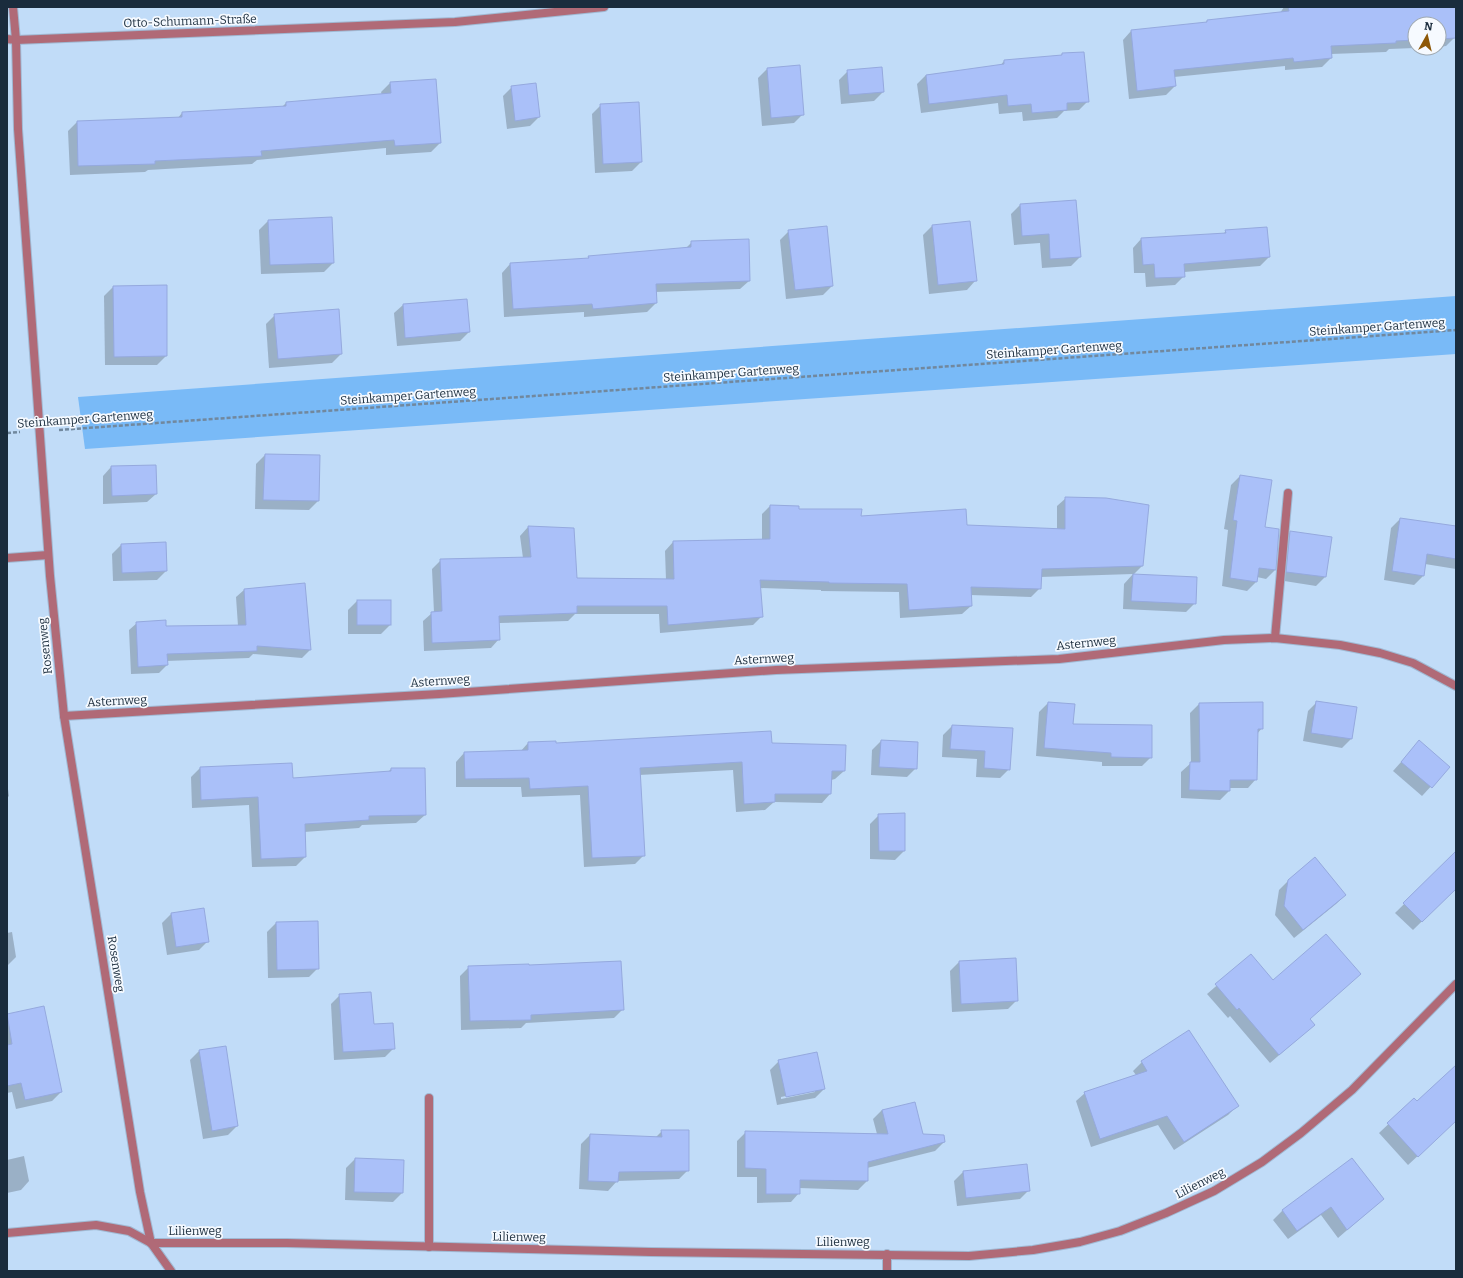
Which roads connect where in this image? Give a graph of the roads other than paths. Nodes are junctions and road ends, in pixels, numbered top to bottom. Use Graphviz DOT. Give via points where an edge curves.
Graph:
graph roads {
  1 [pos="13,7"];
  2 [pos="604,7"];
  3 [pos="11,40"];
  4 [pos="1288,493"];
  5 [pos="48,555"];
  6 [pos="7,558"];
  7 [pos="1275,638"];
  8 [pos="1456,686"];
  9 [pos="64,716"];
  10 [pos="1456,984"];
  11 [pos="429,1098"];
  12 [pos="7,1233"];
  13 [pos="151,1243"];
  14 [pos="429,1247"];
  15 [pos="887,1254"];
  16 [pos="170,1271"];
  17 [pos="886,1271"];
  1 -- 3 [label="street, Rosenweg"];
  2 -- 3 [label="street, Otto-Schumann-Straße" via="455,22"];
  3 -- 5 [label="street, Rosenweg"];
  4 -- 7 [label="street"];
  5 -- 6 [label="street"];
  5 -- 9 [label="street, Rosenweg"];
  7 -- 8 [label="street, Asternweg" via="1340,645 1380,653 1413,663"];
  7 -- 9 [label="street, Asternweg" via="1224,640 1059,659 776,670"];
  9 -- 13 [label="street, Rosenweg" via="139,1184"];
  10 -- 15 [label="street, Lilienweg" via="1352,1090 1262,1162 1214,1191 1120,1231 1080,1242 1033,1250 970,1256"];
  11 -- 14 [label="street"];
  12 -- 13 [label="street" via="96,1225 129,1231"];
  13 -- 14 [label="street, Lilienweg"];
  13 -- 16 [label="street, Rosenweg"];
  14 -- 15 [label="street, Lilienweg"];
  15 -- 17 [label="street, Lilienweg"];
}
